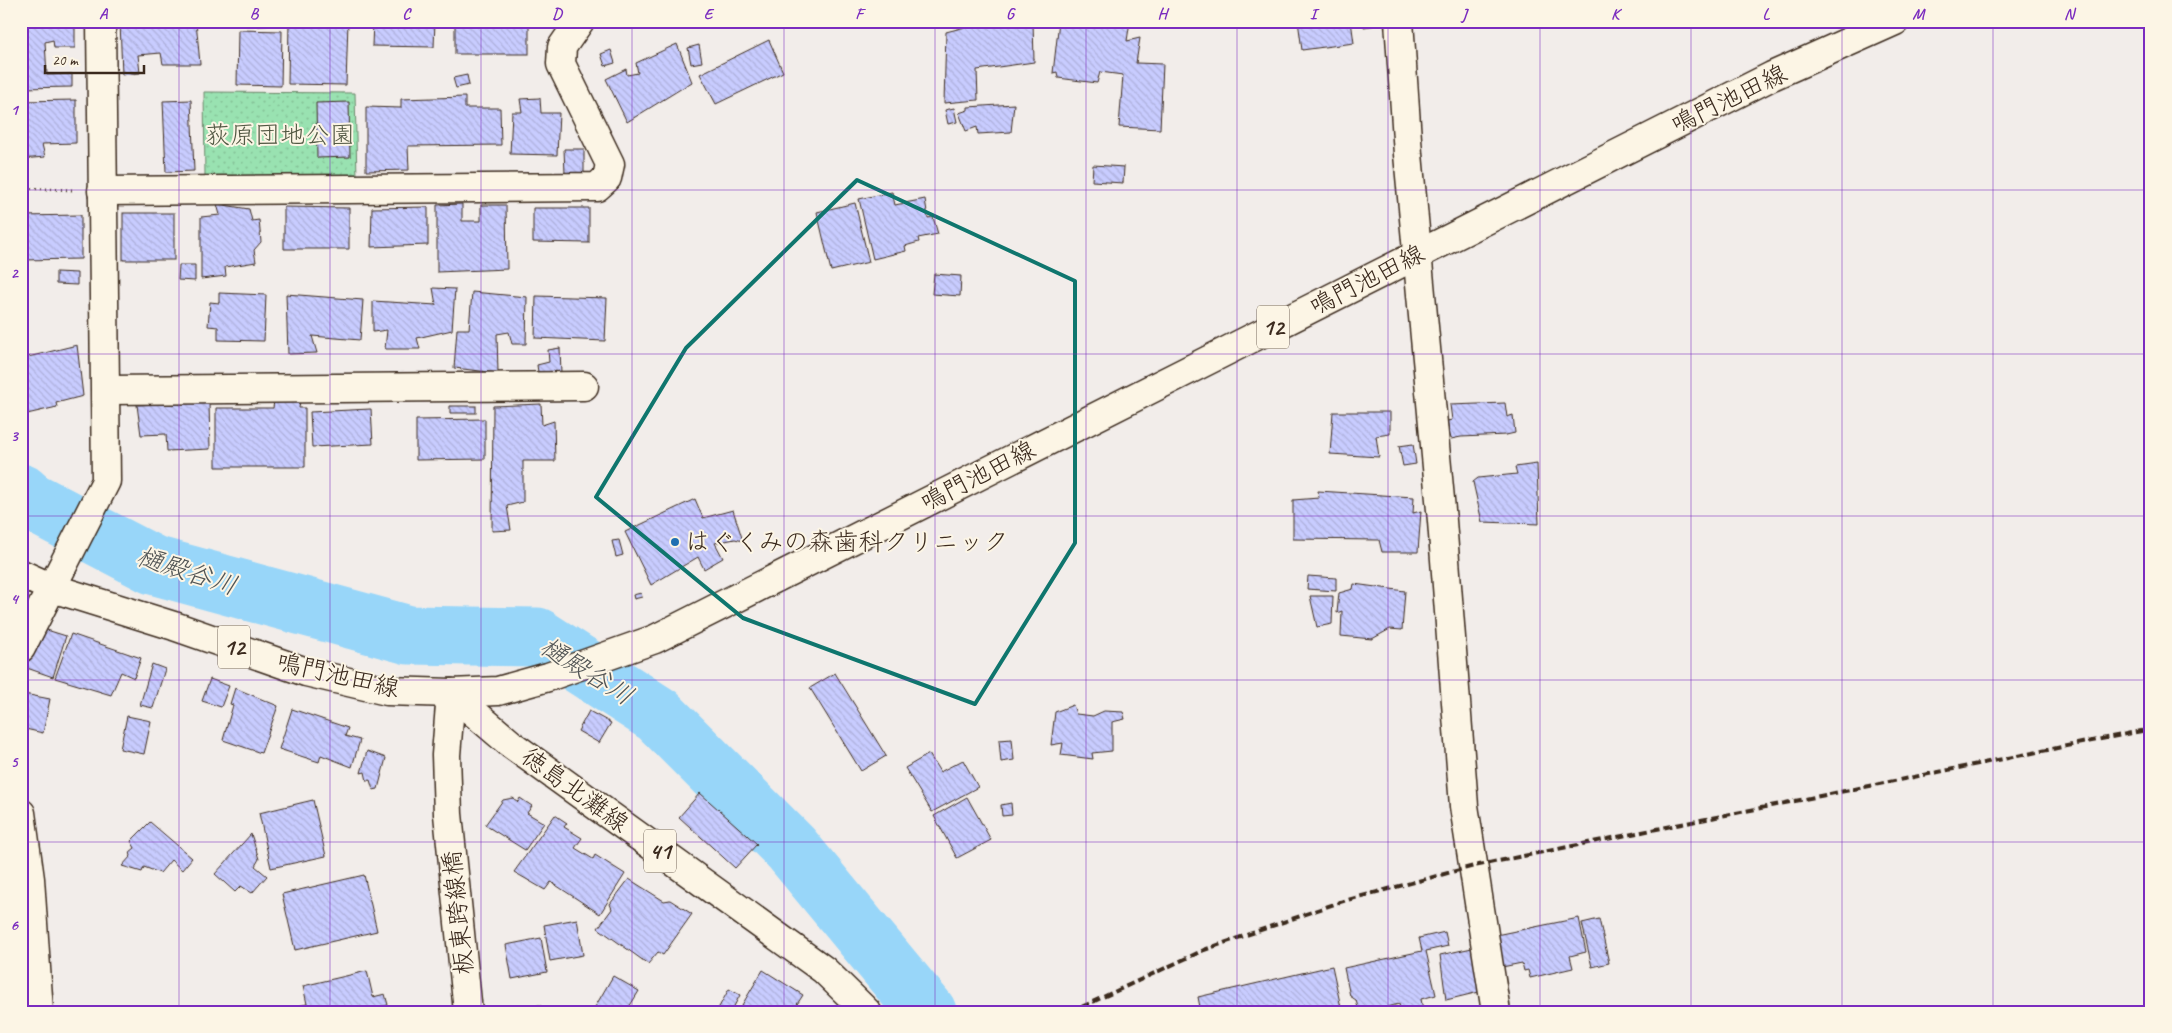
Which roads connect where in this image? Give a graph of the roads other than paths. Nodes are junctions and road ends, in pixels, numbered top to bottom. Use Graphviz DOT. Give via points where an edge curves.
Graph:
graph roads {
  1 [pos="102,21"];
  2 [pos="580,21"];
  3 [pos="1399,21"];
  4 [pos="1895,21"];
  5 [pos="102,191"];
  6 [pos="1416,255"];
  7 [pos="584,386"];
  8 [pos="106,390"];
  9 [pos="21,574"];
  10 [pos="52,588"];
  11 [pos="21,648"];
  12 [pos="452,693"];
  13 [pos="21,813"];
  14 [pos="39,1012"];
  15 [pos="468,1012"];
  16 [pos="867,1012"];
  17 [pos="1496,1012"];
  1 -- 5 [label="street"];
  2 -- 5 [label="street" via="562,46 561,64 610,164 608,178 597,187"];
  3 -- 6 [label="street"];
  4 -- 6 [label="street, 鳴門池田線 / 12" via="1772,76"];
  5 -- 8 [label="street"];
  6 -- 12 [label="street, 鳴門池田線 / 12" via="655,639 498,691"];
  6 -- 17 [label="street" via="1442,521 1464,806"];
  7 -- 8 [label="street"];
  8 -- 10 [label="street" via="106,481"];
  9 -- 10 [label="street, 鳴門池田線 / 12"];
  10 -- 11 [label="street"];
  10 -- 12 [label="street, 鳴門池田線 / 12" via="306,672 387,691"];
  12 -- 15 [label="street, 板東跨線橋" via="446,755 448,814"];
  12 -- 16 [label="street, 徳島北灘線 / 41" via="512,745 824,970"];
  13 -- 14 [label="street" via="30,879"];
}
